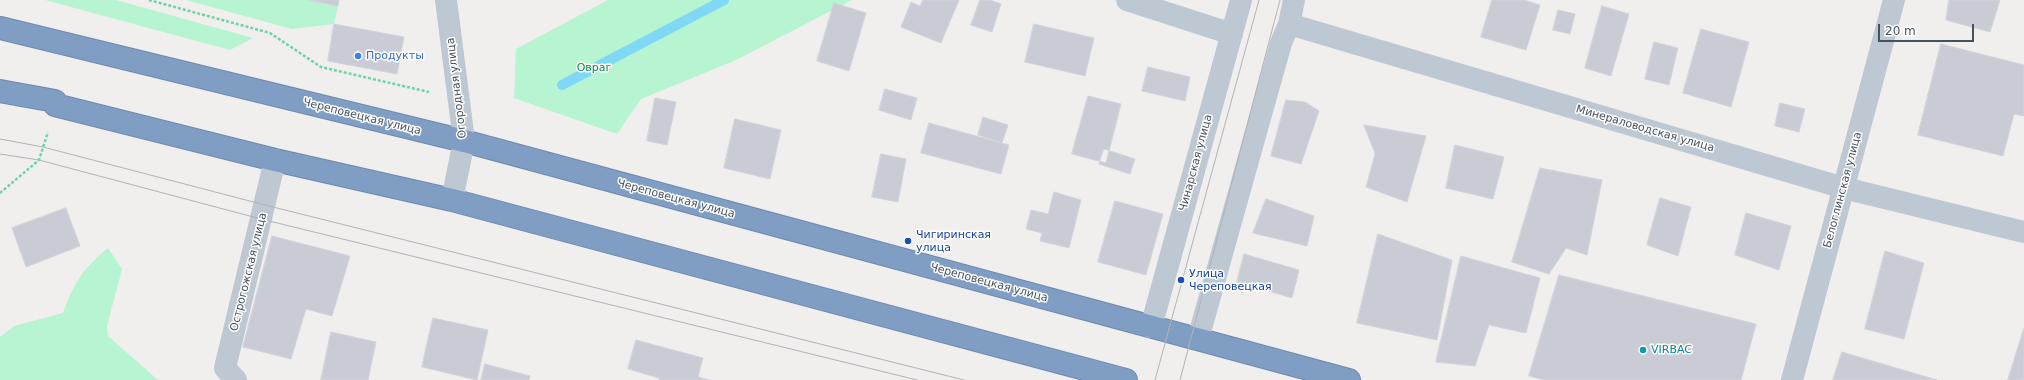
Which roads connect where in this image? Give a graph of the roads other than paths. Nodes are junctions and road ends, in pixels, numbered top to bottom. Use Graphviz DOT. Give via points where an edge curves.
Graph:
graph roads {
  1 [pos="446,0"];
  2 [pos="1127,0"];
  3 [pos="1241,0"];
  4 [pos="1294,0"];
  5 [pos="1894,0"];
  6 [pos="0,28"];
  7 [pos="1285,33"];
  8 [pos="1232,34"];
  9 [pos="0,91"];
  10 [pos="464,142"];
  11 [pos="275,160"];
  12 [pos="1844,188"];
  13 [pos="452,200"];
  14 [pos="2024,232"];
  15 [pos="1151,327"];
  16 [pos="1198,340"];
  17 [pos="236,380"];
  18 [pos="1126,380"];
  19 [pos="1349,380"];
  20 [pos="1792,380"];
  1 -- 10 [label="street, Огородная улица"];
  2 -- 8 [label="street"];
  3 -- 8 [label="street, Чинарская улица"];
  4 -- 7 [label="street"];
  5 -- 12 [label="street, Белоглинская улица"];
  6 -- 10 [label="highway, Череповецкая улица"];
  7 -- 12 [label="street, Минераловодская улица"];
  7 -- 16 [label="street"];
  8 -- 15 [label="street, Чинарская улица"];
  9 -- 11 [label="highway" via="55,101 56,104"];
  10 -- 13 [label="street, Огородная улица"];
  10 -- 15 [label="highway, Череповецкая улица"];
  11 -- 13 [label="highway"];
  11 -- 17 [label="street, Острогожская улица" via="225,368"];
  12 -- 14 [label="street, Минераловодская улица"];
  12 -- 20 [label="street, Белоглинская улица"];
  13 -- 18 [label="highway"];
  15 -- 16 [label="highway, Череповецкая улица"];
  16 -- 19 [label="highway, Череповецкая улица"];
}
